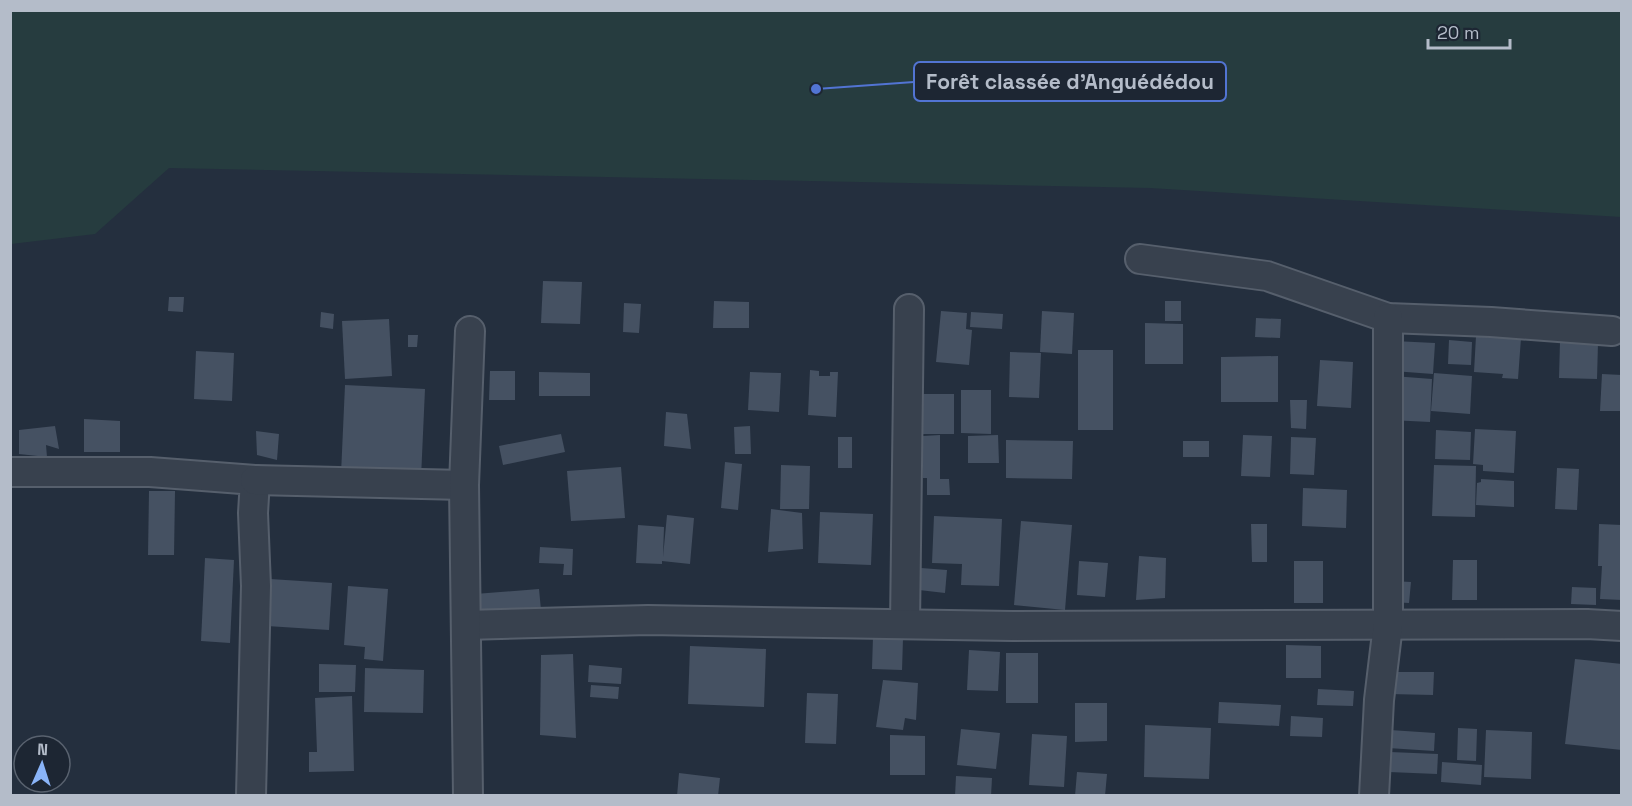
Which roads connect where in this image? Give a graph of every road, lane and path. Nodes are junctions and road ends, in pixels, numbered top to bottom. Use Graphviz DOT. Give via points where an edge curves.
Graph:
graph roads {
  1 [pos="1140,259"];
  2 [pos="909,309"];
  3 [pos="1388,318"];
  4 [pos="470,331"];
  5 [pos="1612,331"];
  6 [pos="10,472"];
  7 [pos="255,480"];
  8 [pos="464,485"];
  9 [pos="905,624"];
  10 [pos="466,625"];
  11 [pos="1388,625"];
  12 [pos="1622,626"];
  13 [pos="251,795"];
  14 [pos="468,795"];
  15 [pos="1374,795"];
  1 -- 3 [label="street" via="1267,276"];
  2 -- 9 [label="street"];
  3 -- 5 [label="street"];
  3 -- 11 [label="street"];
  4 -- 8 [label="street"];
  6 -- 7 [label="street" via="150,472"];
  7 -- 8 [label="street"];
  7 -- 13 [label="street"];
  8 -- 10 [label="street"];
  9 -- 10 [label="street" via="648,620"];
  9 -- 11 [label="street"];
  10 -- 14 [label="street"];
  11 -- 12 [label="street"];
  11 -- 15 [label="street"];
}
